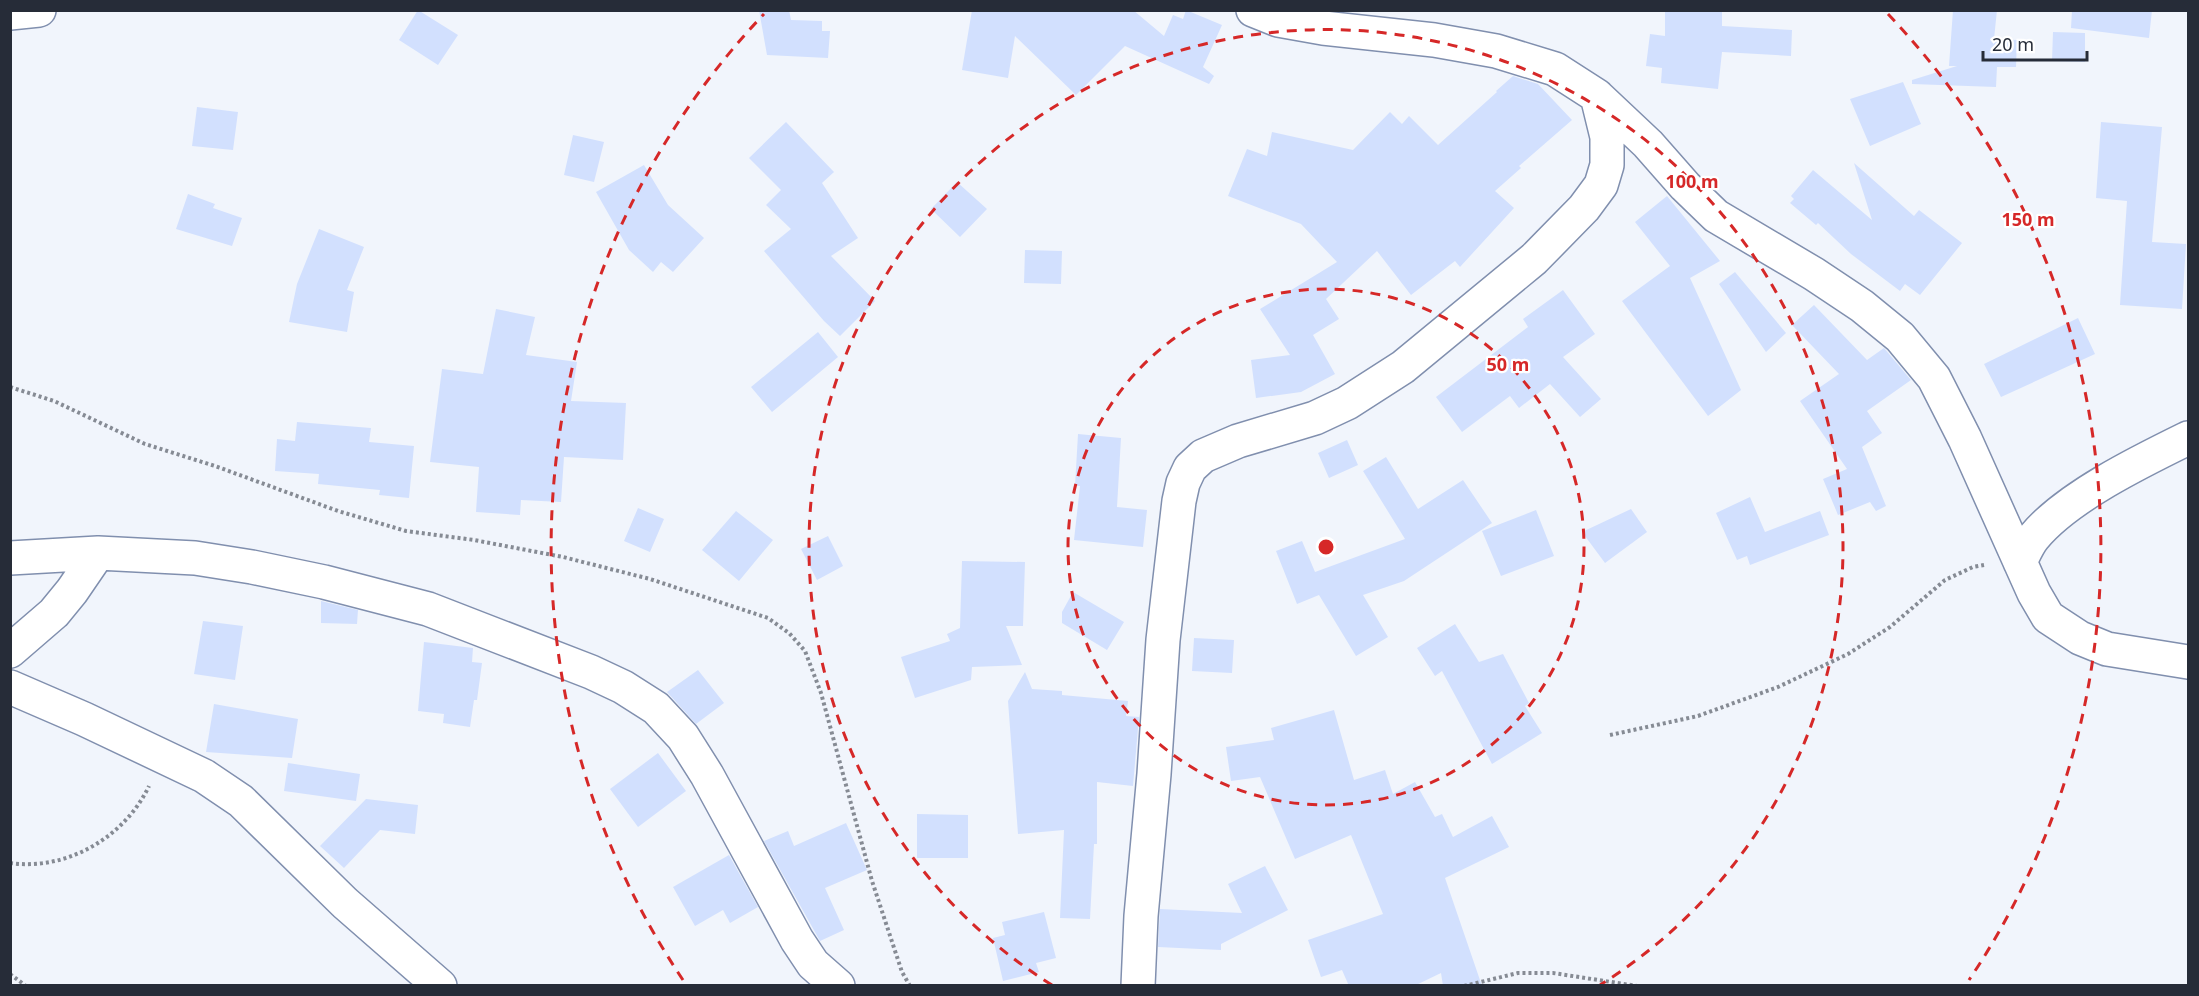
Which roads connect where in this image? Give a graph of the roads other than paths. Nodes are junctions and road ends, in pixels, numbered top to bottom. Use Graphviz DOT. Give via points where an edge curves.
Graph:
graph roads {
  1 [pos="39,10"];
  2 [pos="1253,10"];
  3 [pos="10,13"];
  4 [pos="1368,22"];
  5 [pos="1597,96"];
  6 [pos="2188,438"];
  7 [pos="98,554"];
  8 [pos="10,558"];
  9 [pos="2020,562"];
  10 [pos="10,651"];
  11 [pos="2188,662"];
  12 [pos="10,687"];
  13 [pos="440,986"];
  14 [pos="838,986"];
  15 [pos="1138,986"];
  1 -- 3 [label="street"];
  2 -- 4 [label="street" via="1278,20"];
  4 -- 5 [label="street" via="1496,51 1555,69"];
  5 -- 9 [label="street" via="1716,216 1814,274 1900,337 1934,378"];
  5 -- 15 [label="street" via="1607,137 1607,165 1601,185 1584,208 1534,258 1403,367 1347,403 1315,418 1221,448 1203,456 1190,468 1179,501 1163,640"];
  6 -- 9 [label="street" via="2123,471 2049,520 2032,539"];
  7 -- 8 [label="street"];
  7 -- 10 [label="street" via="54,613"];
  7 -- 14 [label="street" via="195,558 324,582 428,609 623,687 656,708 683,737 796,940 813,964"];
  9 -- 11 [label="street" via="2048,617 2080,638 2107,649"];
  12 -- 13 [label="street" via="164,755 241,801 345,903"];
}
